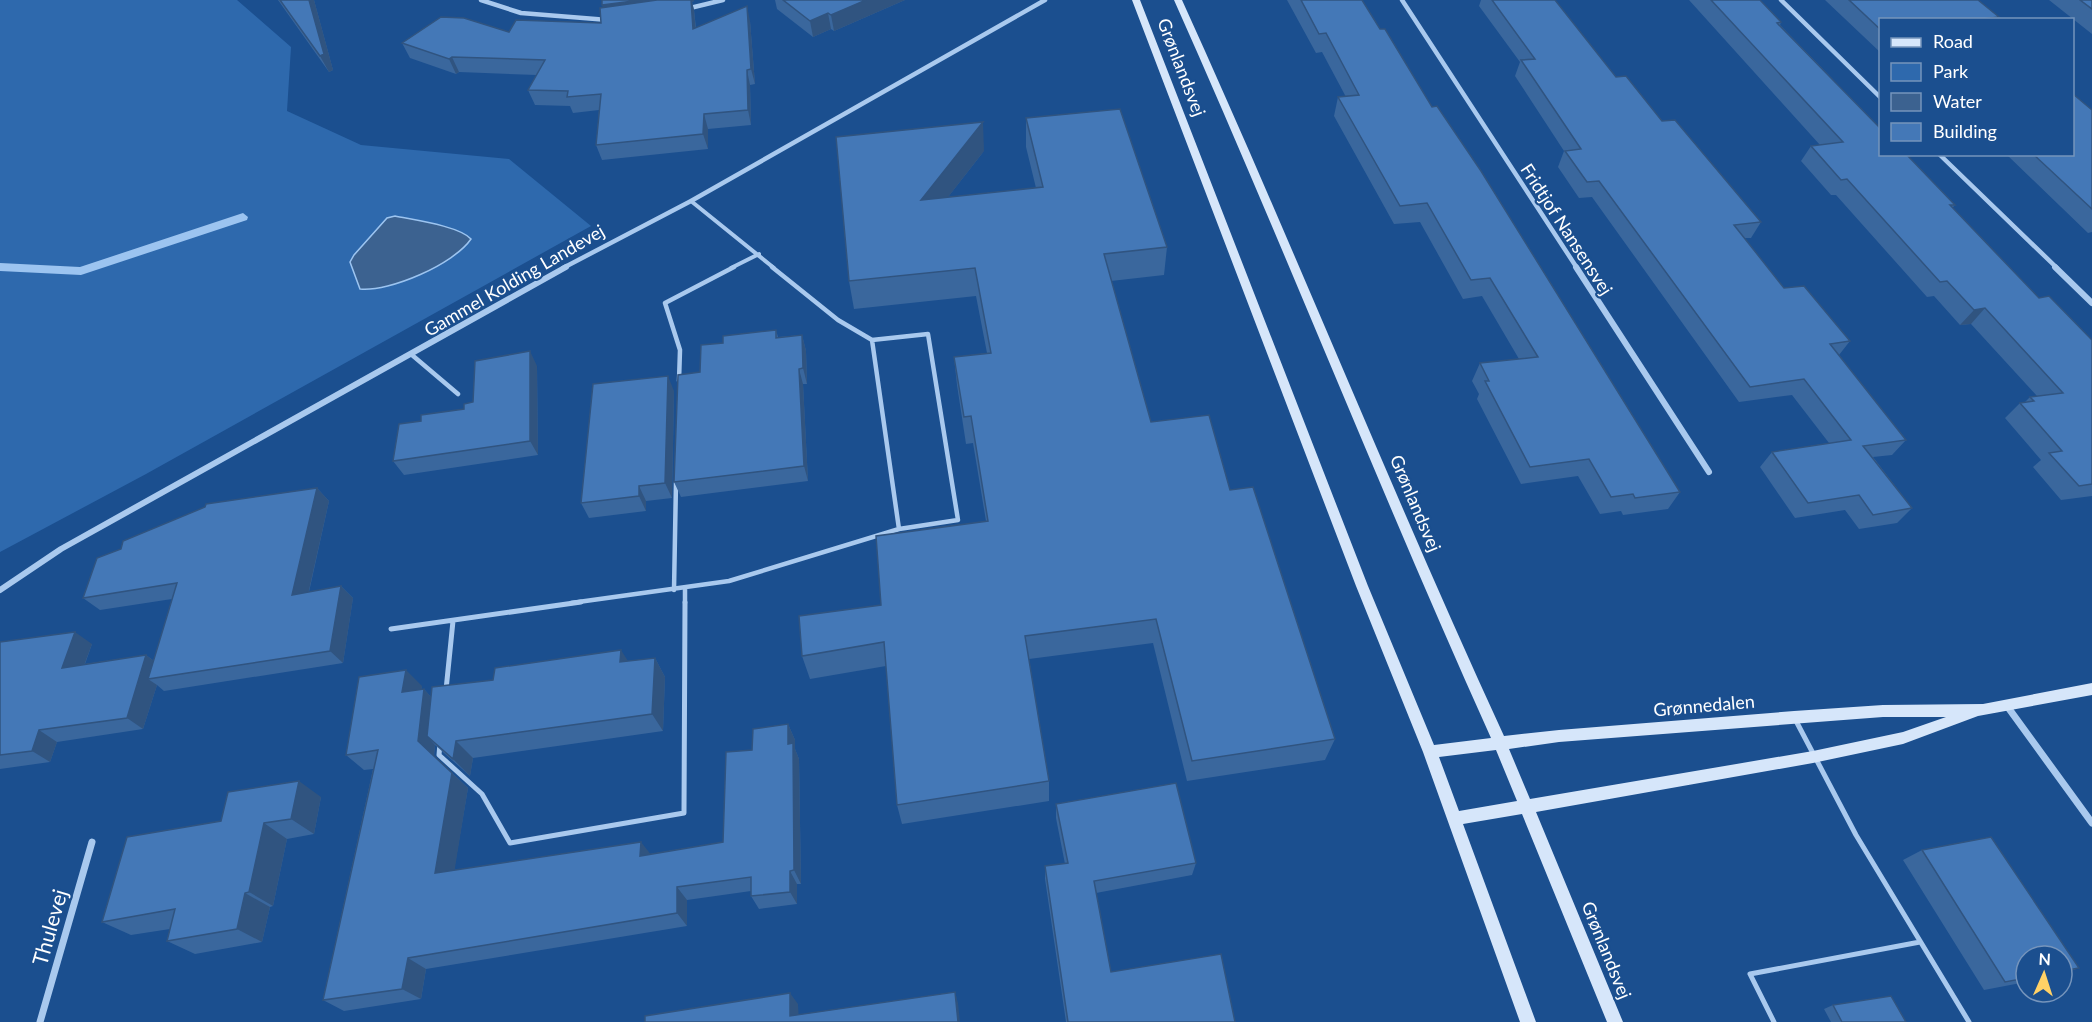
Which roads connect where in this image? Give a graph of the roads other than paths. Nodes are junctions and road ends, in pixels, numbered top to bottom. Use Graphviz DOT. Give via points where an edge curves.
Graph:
graph roads {
  1 [pos="481,0"];
  2 [pos="723,0"];
  3 [pos="1045,0"];
  4 [pos="1136,0"];
  5 [pos="1178,0"];
  6 [pos="1402,0"];
  7 [pos="1781,0"];
  8 [pos="683,9"];
  9 [pos="616,19"];
  10 [pos="1879,95"];
  11 [pos="1942,156"];
  12 [pos="691,201"];
  13 [pos="759,254"];
  14 [pos="2092,303"];
  15 [pos="872,340"];
  16 [pos="412,355"];
  17 [pos="679,386"];
  18 [pos="458,394"];
  19 [pos="676,470"];
  20 [pos="1709,472"];
  21 [pos="899,529"];
  22 [pos="685,588"];
  23 [pos="0,590"];
  24 [pos="674,590"];
  25 [pos="453,621"];
  26 [pos="391,629"];
  27 [pos="2092,689"];
  28 [pos="445,699"];
  29 [pos="2007,706"];
  30 [pos="1983,710"];
  31 [pos="1794,717"];
  32 [pos="441,732"];
  33 [pos="1500,743"];
  34 [pos="1430,752"];
  35 [pos="1813,757"];
  36 [pos="1527,807"];
  37 [pos="1455,819"];
  38 [pos="2092,824"];
  39 [pos="92,842"];
  40 [pos="1920,942"];
  41 [pos="40,1022"];
  42 [pos="1528,1022"];
  43 [pos="1615,1022"];
  44 [pos="1774,1022"];
  45 [pos="1969,1022"];
  1 -- 9 [label="street" via="521,13"];
  2 -- 8 [label="street"];
  3 -- 12 [label="street, Gammel Kolding Landevej"];
  4 -- 34 [label="street, Grønlandsvej"];
  5 -- 33 [label="street, Grønlandsvej"];
  6 -- 20 [label="street, Fridtjof Nansensvej"];
  7 -- 10 [label="street"];
  11 -- 14 [label="street"];
  12 -- 13 [label="lane"];
  12 -- 16 [label="street, Gammel Kolding Landevej" via="614,240"];
  13 -- 15 [label="lane" via="838,320"];
  13 -- 17 [label="lane" via="665,303 680,351"];
  15 -- 21 [label="lane"];
  15 -- 21 [label="lane" via="928,334 958,520"];
  16 -- 18 [label="lane"];
  16 -- 23 [label="street, Gammel Kolding Landevej" via="61,549"];
  19 -- 24 [label="lane"];
  21 -- 22 [label="lane" via="729,581"];
  22 -- 24 [label="lane"];
  22 -- 32 [label="lane" via="684,813 510,843 482,794 439,755"];
  24 -- 25 [label="lane"];
  25 -- 26 [label="lane"];
  25 -- 28 [label="lane"];
  27 -- 29 [label="street, Grønnedalen"];
  29 -- 30 [label="street, Grønnedalen"];
  29 -- 38 [label="street"];
  30 -- 31 [label="street, Grønnedalen"];
  30 -- 35 [label="street, Grønnedalen" via="1903,738"];
  31 -- 33 [label="street, Grønnedalen"];
  31 -- 35 [label="lane"];
  33 -- 34 [label="street, Grønnedalen"];
  33 -- 36 [label="street, Grønlandsvej"];
  34 -- 37 [label="street, Grønlandsvej"];
  35 -- 36 [label="street, Grønnedalen"];
  35 -- 40 [label="lane"];
  36 -- 37 [label="street, Grønnedalen"];
  36 -- 43 [label="street, Grønlandsvej"];
  37 -- 42 [label="street, Grønlandsvej"];
  39 -- 41 [label="street, Thulevej"];
  40 -- 44 [label="lane" via="1750,974"];
  40 -- 45 [label="lane"];
}
